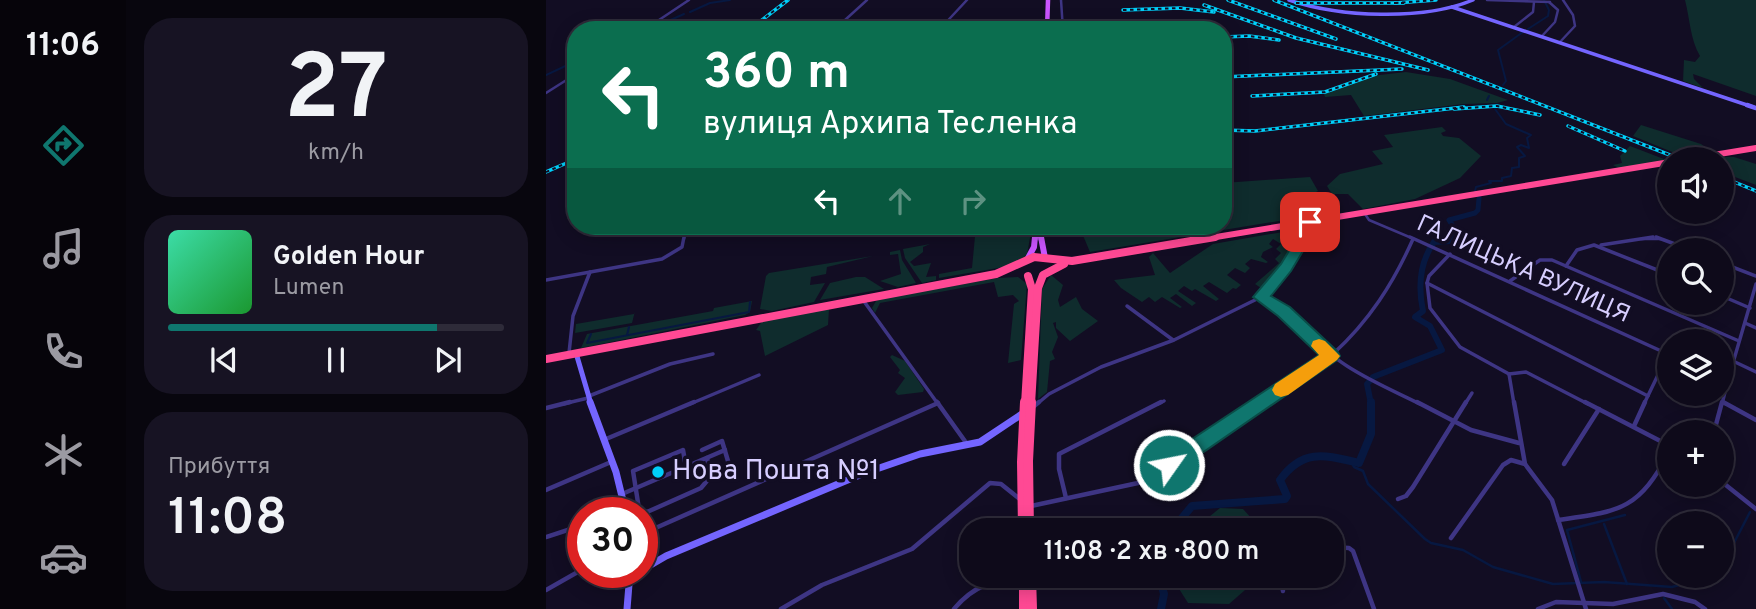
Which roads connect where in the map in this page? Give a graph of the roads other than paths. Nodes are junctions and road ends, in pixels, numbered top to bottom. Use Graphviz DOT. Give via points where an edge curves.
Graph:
graph roads {
  1 [pos="689,0"];
  2 [pos="867,0"];
  3 [pos="967,0"];
  4 [pos="1046,0"];
  5 [pos="1061,0"];
  6 [pos="1289,0"];
  7 [pos="1473,0"];
  8 [pos="1490,0"];
  9 [pos="1514,0"];
  10 [pos="1563,0"];
  11 [pos="1533,1"];
  12 [pos="1547,2"];
  13 [pos="1452,7"];
  14 [pos="658,21"];
  15 [pos="844,21"];
  16 [pos="947,21"];
  17 [pos="1045,21"];
  18 [pos="1062,21"];
  19 [pos="1514,27"];
  20 [pos="1542,36"];
  21 [pos="1560,42"];
  22 [pos="567,80"];
  23 [pos="546,93"];
  24 [pos="1756,108"];
  25 [pos="1756,148"];
  26 [pos="1734,152"];
  27 [pos="1657,165"];
  28 [pos="1365,214"];
  29 [pos="1310,222"];
  30 [pos="685,235"];
  31 [pos="1035,235"];
  32 [pos="1042,235"];
  33 [pos="1230,235"];
  34 [pos="1232,235"];
  35 [pos="1658,238"];
  36 [pos="1413,239"];
  37 [pos="1598,245"];
  38 [pos="1450,254"];
  39 [pos="1046,259"];
  40 [pos="1026,261"];
  41 [pos="1070,261"];
  42 [pos="1566,266"];
  43 [pos="1734,268"];
  44 [pos="1657,270"];
  45 [pos="590,272"];
  46 [pos="1046,273"];
  47 [pos="996,274"];
  48 [pos="1027,275"];
  49 [pos="1756,276"];
  50 [pos="546,280"];
  51 [pos="1509,282"];
  52 [pos="1427,283"];
  53 [pos="1756,284"];
  54 [pos="1755,292"];
  55 [pos="1261,297"];
  56 [pos="862,298"];
  57 [pos="1734,301"];
  58 [pos="1127,306"];
  59 [pos="1749,308"];
  60 [pos="1745,323"];
  61 [pos="1756,328"];
  62 [pos="1174,340"];
  63 [pos="1739,341"];
  64 [pos="1657,350"];
  65 [pos="572,353"];
  66 [pos="713,354"];
  67 [pos="1331,356"];
  68 [pos="546,359"];
  69 [pos="1735,362"];
  70 [pos="1756,372"];
  71 [pos="1509,374"];
  72 [pos="759,375"];
  73 [pos="1657,378"];
  74 [pos="1472,393"];
  75 [pos="1648,396"];
  76 [pos="589,397"];
  77 [pos="1164,401"];
  78 [pos="937,403"];
  79 [pos="1730,406"];
  80 [pos="546,408"];
  81 [pos="1028,409"];
  82 [pos="1599,410"];
  83 [pos="1756,420"];
  84 [pos="1455,422"];
  85 [pos="1634,426"];
  86 [pos="605,439"];
  87 [pos="1657,441"];
  88 [pos="1519,443"];
  89 [pos="968,445"];
  90 [pos="702,450"];
  91 [pos="725,450"];
  92 [pos="707,458"];
  93 [pos="613,461"];
  94 [pos="1525,464"];
  95 [pos="1564,464"];
  96 [pos="685,467"];
  97 [pos="731,471"];
  98 [pos="1657,476"];
  99 [pos="634,488"];
  100 [pos="546,490"];
  101 [pos="1734,492"];
  102 [pos="622,494"];
  103 [pos="623,497"];
  104 [pos="1066,498"];
  105 [pos="1398,499"];
  106 [pos="1026,504"];
  107 [pos="1756,509"];
  108 [pos="1024,518"];
  109 [pos="1028,518"];
  110 [pos="1558,520"];
  111 [pos="658,527"];
  112 [pos="567,530"];
  113 [pos="546,537"];
  114 [pos="1451,538"];
  115 [pos="1344,548"];
  116 [pos="658,561"];
  117 [pos="567,578"];
  118 [pos="630,588"];
  119 [pos="974,588"];
  120 [pos="1027,588"];
  121 [pos="1029,588"];
  122 [pos="1282,588"];
  123 [pos="546,590"];
  124 [pos="1283,592"];
  125 [pos="1583,601"];
  126 [pos="627,609"];
  127 [pos="781,609"];
  128 [pos="954,609"];
  129 [pos="1024,609"];
  130 [pos="1032,609"];
  131 [pos="1374,609"];
  132 [pos="1538,609"];
  133 [pos="1586,609"];
  134 [pos="1705,609"];
  1 -- 14 [label="street"];
  2 -- 15 [label="street"];
  3 -- 16 [label="street"];
  4 -- 17 [label="main road"];
  5 -- 18 [label="street"];
  6 -- 13 [label="street" via="1363,16"];
  7 -- 13 [label="street"];
  8 -- 9 [label="street"];
  9 -- 11 [label="street"];
  10 -- 21 [label="street" via="1575,26"];
  11 -- 12 [label="street"];
  11 -- 19 [label="street" via="1532,14"];
  12 -- 20 [label="street" via="1558,10 1555,22"];
  13 -- 19 [label="street"];
  19 -- 20 [label="street"];
  20 -- 21 [label="street"];
  21 -- 24 [label="street"];
  22 -- 23 [label="street"];
  25 -- 26 [label="highway"];
  27 -- 28 [label="highway"];
  28 -- 29 [label="highway"];
  28 -- 36 [label="street, ГАЛИЦЬКА ВУЛИЦЯ"];
  29 -- 34 [label="highway"];
  29 -- 55 [label="street" via="1286,267"];
  30 -- 45 [label="street" via="682,247 662,259"];
  31 -- 40 [label="main road"];
  32 -- 39 [label="main road"];
  33 -- 41 [label="highway"];
  35 -- 37 [label="street"];
  36 -- 38 [label="street, ГАЛИЦЬКА ВУЛИЦЯ"];
  36 -- 67 [label="street" via="1383,297"];
  37 -- 42 [label="street" via="1577,250"];
  37 -- 44 [label="street"];
  38 -- 51 [label="street, ГАЛИЦЬКА ВУЛИЦЯ"];
  38 -- 52 [label="street"];
  39 -- 40 [label="highway"];
  39 -- 41 [label="highway"];
  39 -- 46 [label="highway"];
  40 -- 47 [label="highway"];
  40 -- 48 [label="highway" via="1023,270"];
  41 -- 46 [label="highway"];
  42 -- 51 [label="street" via="1540,260"];
  42 -- 63 [label="street"];
  43 -- 49 [label="street"];
  45 -- 50 [label="street"];
  45 -- 65 [label="street" via="573,316"];
  46 -- 48 [label="highway"];
  46 -- 81 [label="highway" via="1037,295"];
  47 -- 48 [label="highway"];
  47 -- 56 [label="highway"];
  48 -- 81 [label="highway" via="1032,289"];
  51 -- 64 [label="street, ГАЛИЦЬКА ВУЛИЦЯ"];
  52 -- 71 [label="street" via="1430,308 1456,343"];
  52 -- 75 [label="street"];
  53 -- 54 [label="street"];
  54 -- 59 [label="street"];
  55 -- 62 [label="street"];
  55 -- 67 [label="street"];
  56 -- 65 [label="highway"];
  56 -- 78 [label="street"];
  57 -- 59 [label="street"];
  58 -- 62 [label="street"];
  59 -- 60 [label="street"];
  60 -- 61 [label="street"];
  60 -- 63 [label="street"];
  62 -- 81 [label="street" via="1101,366"];
  63 -- 69 [label="street"];
  65 -- 68 [label="highway"];
  65 -- 76 [label="street"];
  66 -- 76 [label="street" via="670,363"];
  67 -- 84 [label="street"];
  67 -- 104 [label="street" via="1138,483"];
  69 -- 70 [label="street"];
  71 -- 82 [label="street" via="1526,372"];
  71 -- 88 [label="street"];
  72 -- 86 [label="street"];
  73 -- 75 [label="street"];
  74 -- 84 [label="street"];
  75 -- 85 [label="street"];
  76 -- 80 [label="street"];
  76 -- 86 [label="street"];
  77 -- 104 [label="street" via="1059,454"];
  78 -- 89 [label="street"];
  78 -- 111 [label="street"];
  79 -- 83 [label="street"];
  81 -- 89 [label="street" via="989,437"];
  81 -- 106 [label="highway"];
  82 -- 85 [label="street"];
  82 -- 95 [label="street"];
  84 -- 88 [label="street"];
  84 -- 105 [label="street" via="1413,487"];
  85 -- 87 [label="street"];
  86 -- 93 [label="street"];
  88 -- 94 [label="street"];
  89 -- 116 [label="street" via="920,454 862,474"];
  90 -- 91 [label="street" via="722,441"];
  91 -- 92 [label="street"];
  91 -- 97 [label="street"];
  92 -- 96 [label="street"];
  92 -- 99 [label="street" via="711,476 701,488 647,512 639,509"];
  93 -- 100 [label="street"];
  93 -- 102 [label="street"];
  94 -- 110 [label="street" via="1547,491"];
  94 -- 114 [label="street" via="1508,460"];
  96 -- 99 [label="street"];
  96 -- 99 [label="street" via="683,450 633,471"];
  98 -- 110 [label="street" via="1632,505 1611,513"];
  99 -- 102 [label="street"];
  101 -- 107 [label="street"];
  102 -- 103 [label="street"];
  104 -- 106 [label="street"];
  106 -- 108 [label="highway"];
  106 -- 109 [label="highway"];
  106 -- 127 [label="street" via="1000,484 990,484 912,549 822,585"];
  110 -- 125 [label="street"];
  112 -- 113 [label="street"];
  115 -- 131 [label="street" via="1353,551"];
  117 -- 123 [label="street"];
  118 -- 126 [label="main road"];
  119 -- 128 [label="street"];
  120 -- 129 [label="highway"];
  121 -- 130 [label="highway"];
  122 -- 124 [label="street"];
  125 -- 132 [label="street" via="1556,602"];
  125 -- 133 [label="street"];
  125 -- 134 [label="street" via="1613,604 1663,594"];
}
